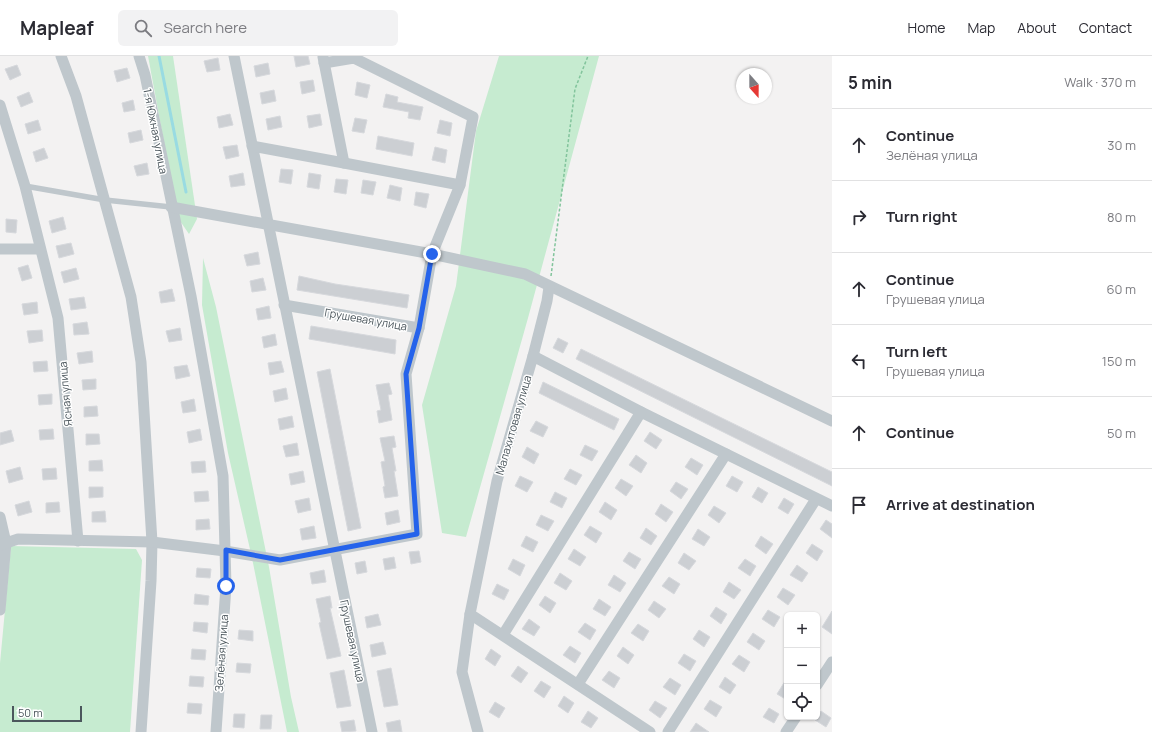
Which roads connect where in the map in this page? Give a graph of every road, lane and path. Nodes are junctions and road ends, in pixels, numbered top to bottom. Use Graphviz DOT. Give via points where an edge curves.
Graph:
graph roads {
  1 [pos="61,56"];
  2 [pos="139,56"];
  3 [pos="234,56"];
  4 [pos="588,56"];
  5 [pos="323,60"];
  6 [pos="1,111"];
  7 [pos="252,146"];
  8 [pos="344,163"];
  9 [pos="460,185"];
  10 [pos="25,186"];
  11 [pos="105,200"];
  12 [pos="171,207"];
  13 [pos="268,225"];
  14 [pos="0,249"];
  15 [pos="40,249"];
  16 [pos="432,254"];
  17 [pos="549,287"];
  18 [pos="284,305"];
  19 [pos="419,328"];
  20 [pos="533,356"];
  21 [pos="641,412"];
  22 [pos="832,421"];
  23 [pos="726,454"];
  24 [pos="816,499"];
  25 [pos="832,506"];
  26 [pos="0,517"];
  27 [pos="78,541"];
  28 [pos="152,542"];
  29 [pos="3,544"];
  30 [pos="226,550"];
  31 [pos="335,550"];
  32 [pos="0,610"];
  33 [pos="470,614"];
  34 [pos="503,635"];
  35 [pos="832,662"];
  36 [pos="578,684"];
  37 [pos="818,684"];
  38 [pos="794,720"];
  39 [pos="141,732"];
  40 [pos="216,732"];
  41 [pos="372,732"];
  42 [pos="478,732"];
  43 [pos="650,732"];
  44 [pos="668,732"];
  45 [pos="786,732"];
  1 -- 11 [label="street" via="76,96"];
  2 -- 12 [label="street, 1-я Южная улица"];
  3 -- 7 [label="street, Грушевая улица"];
  4 -- 17 [label="path" via="575,90"];
  5 -- 8 [label="street"];
  5 -- 9 [label="street" via="354,58 473,117"];
  6 -- 10 [label="street, Ясная улица"];
  7 -- 8 [label="street"];
  7 -- 13 [label="street, Грушевая улица"];
  8 -- 9 [label="street"];
  9 -- 16 [label="street"];
  10 -- 11 [label="lane"];
  10 -- 15 [label="street, Ясная улица"];
  11 -- 12 [label="lane"];
  11 -- 28 [label="street" via="131,297 141,362"];
  12 -- 13 [label="street"];
  12 -- 30 [label="street, 1-я Южная улица" via="191,296 223,476"];
  13 -- 16 [label="street"];
  13 -- 18 [label="street, Грушевая улица"];
  14 -- 15 [label="street"];
  15 -- 27 [label="street, Ясная улица" via="58,318"];
  16 -- 17 [label="street" via="525,274"];
  16 -- 19 [label="street"];
  17 -- 20 [label="street, Малахитовая улица"];
  17 -- 22 [label="street"];
  18 -- 19 [label="street, Грушевая улица"];
  18 -- 31 [label="street, Грушевая улица"];
  19 -- 31 [label="street, Грушевая улица" via="406,374 417,534"];
  20 -- 21 [label="street"];
  20 -- 33 [label="street, Малахитовая улица" via="496,481"];
  21 -- 23 [label="street"];
  21 -- 34 [label="street"];
  23 -- 24 [label="street"];
  23 -- 36 [label="street"];
  24 -- 25 [label="street"];
  24 -- 44 [label="street"];
  26 -- 29 [label="street"];
  27 -- 28 [label="street"];
  27 -- 29 [label="street" via="18,540"];
  28 -- 30 [label="street"];
  28 -- 39 [label="street" via="152,581"];
  29 -- 32 [label="street"];
  30 -- 31 [label="street" via="280,560"];
  30 -- 40 [label="street, Зелёная улица"];
  31 -- 41 [label="street, Грушевая улица"];
  33 -- 34 [label="street"];
  33 -- 42 [label="street, Малахитовая улица" via="462,672"];
  34 -- 36 [label="street"];
  35 -- 37 [label="street"];
  36 -- 43 [label="street"];
  38 -- 45 [label="street"];
}
